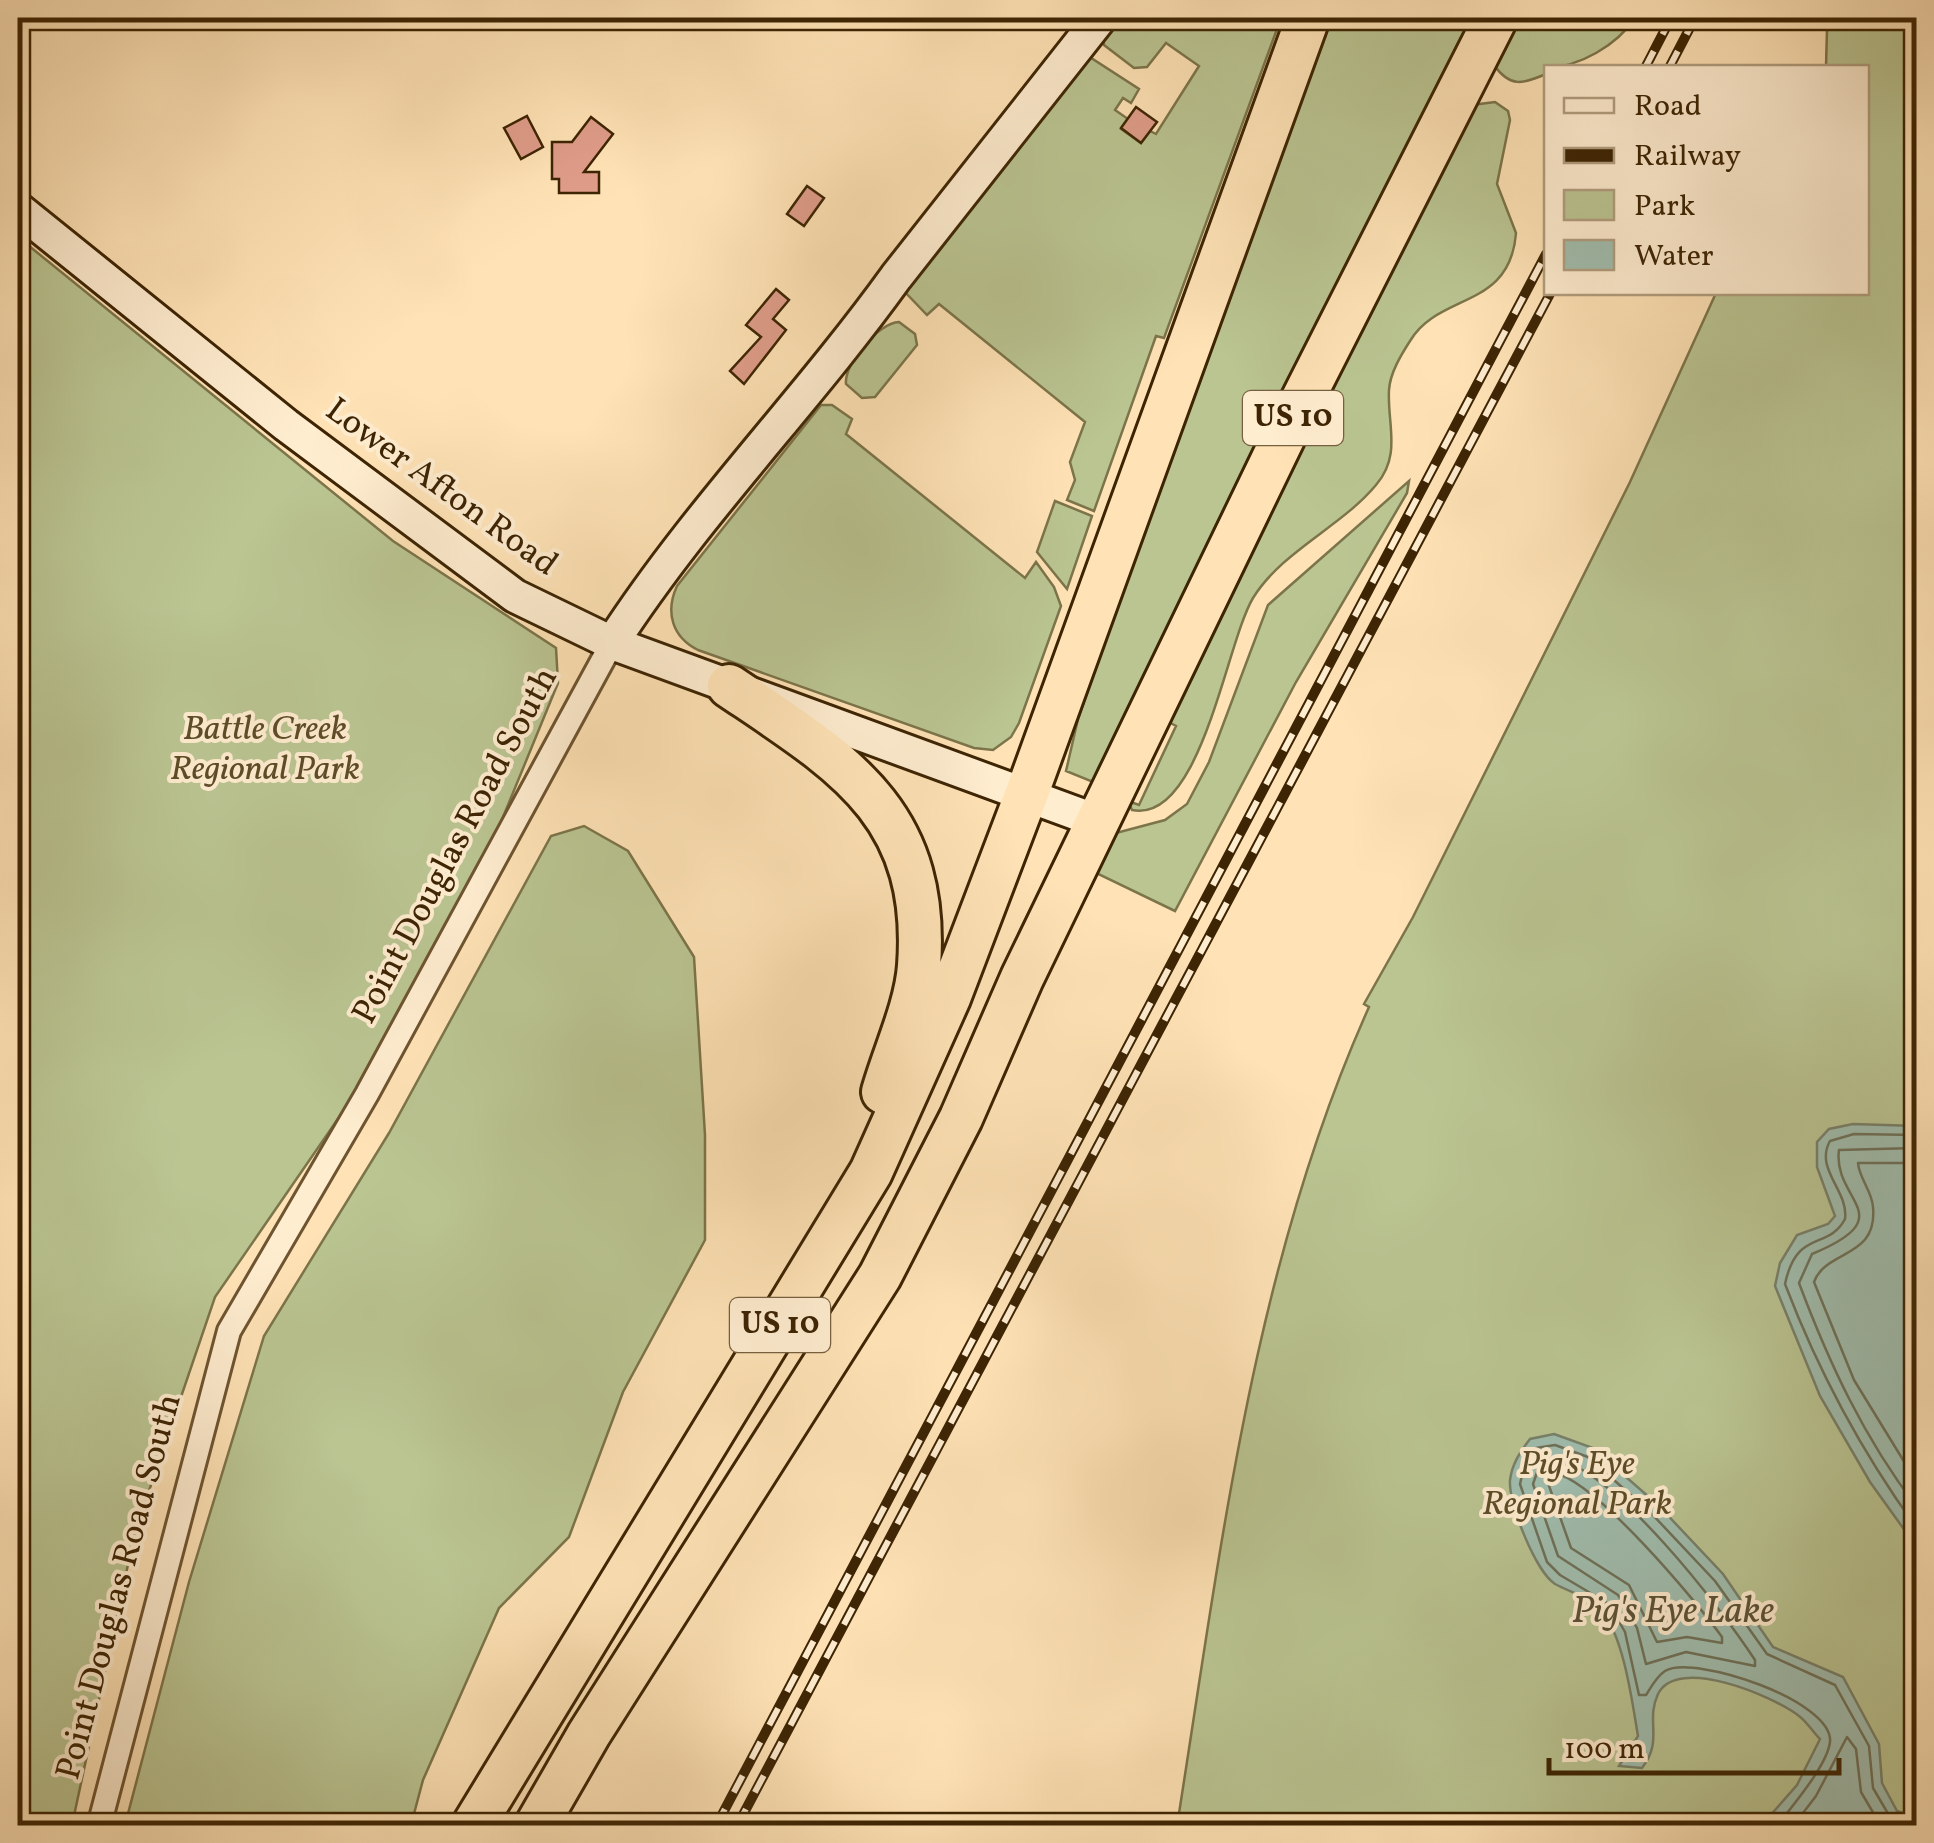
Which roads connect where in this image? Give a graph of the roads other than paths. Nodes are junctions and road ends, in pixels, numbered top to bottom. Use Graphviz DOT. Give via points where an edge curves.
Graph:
graph roads {
  1 [pos="1100,18"];
  2 [pos="1308,18"];
  3 [pos="1496,18"];
  4 [pos="18,210"];
  5 [pos="612,643"];
  6 [pos="729,686"];
  7 [pos="1028,793"];
  8 [pos="1096,821"];
  9 [pos="871,1172"];
  10 [pos="98,1826"];
  11 [pos="473,1826"];
  12 [pos="536,1826"];
  1 -- 5 [label="main road, Point Douglas Road South" via="873,313 720,496"];
  2 -- 7 [label="highway, US 10"];
  3 -- 8 [label="highway, US 10"];
  4 -- 5 [label="main road, Lower Afton Road" via="490,582"];
  5 -- 6 [label="main road, Lower Afton Road"];
  5 -- 10 [label="street, Point Douglas Road South" via="230,1331"];
  6 -- 7 [label="main road, Lower Afton Road"];
  6 -- 9 [label="highway" via="816,744 887,813 918,884 919,969 880,1100"];
  7 -- 8 [label="main road, Lower Afton Road"];
  7 -- 9 [label="highway, US 10" via="949,998"];
  8 -- 12 [label="highway, US 10" via="961,1118 880,1276"];
  9 -- 11 [label="highway, US 10"];
}
